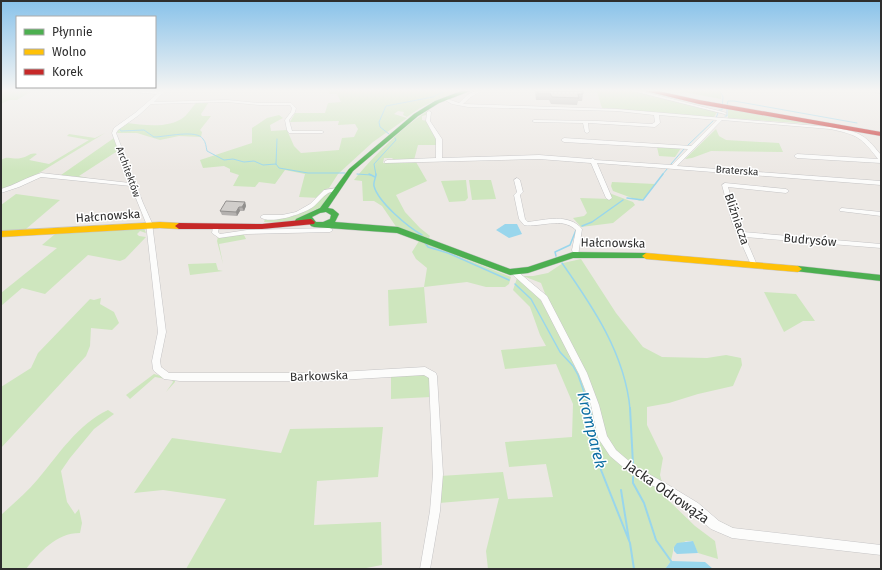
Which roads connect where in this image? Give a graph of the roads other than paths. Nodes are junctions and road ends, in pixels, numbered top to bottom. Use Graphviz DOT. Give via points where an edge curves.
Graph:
graph roads {
  1 [pos="131,118"];
  2 [pos="289,118"];
  3 [pos="413,118"];
  4 [pos="429,118"];
  5 [pos="657,118"];
  6 [pos="706,118"];
  7 [pos="789,118"];
  8 [pos="800,118"];
  9 [pos="721,119"];
  10 [pos="534,121"];
  11 [pos="584,122"];
  12 [pos="881,130"];
  13 [pos="322,132"];
  14 [pos="587,132"];
  15 [pos="881,134"];
  16 [pos="564,140"];
  17 [pos="692,148"];
  18 [pos="797,156"];
  19 [pos="438,160"];
  20 [pos="593,160"];
  21 [pos="881,160"];
  22 [pos="387,162"];
  23 [pos="674,166"];
  24 [pos="517,180"];
  25 [pos="881,183"];
  26 [pos="133,185"];
  27 [pos="1,190"];
  28 [pos="786,191"];
  29 [pos="336,192"];
  30 [pos="609,198"];
  31 [pos="327,209"];
  32 [pos="842,210"];
  33 [pos="881,214"];
  34 [pos="263,218"];
  35 [pos="311,219"];
  36 [pos="330,224"];
  37 [pos="149,225"];
  38 [pos="216,227"];
  39 [pos="1,234"];
  40 [pos="740,234"];
  41 [pos="881,246"];
  42 [pos="576,254"];
  43 [pos="754,265"];
  44 [pos="515,273"];
  45 [pos="881,278"];
  46 [pos="881,550"];
  47 [pos="425,569"];
  1 -- 26 [label="street, Architektów" via="115,131"];
  2 -- 13 [label="street" via="287,120 291,132"];
  3 -- 29 [label="main road" via="360,161"];
  4 -- 19 [label="street" via="428,121 439,139"];
  5 -- 11 [label="street" via="658,123 653,126"];
  6 -- 9 [label="street"];
  7 -- 15 [label="main road"];
  8 -- 12 [label="main road"];
  9 -- 17 [label="street"];
  9 -- 21 [label="street" via="854,132 867,140"];
  10 -- 11 [label="street"];
  11 -- 14 [label="street"];
  16 -- 17 [label="street"];
  17 -- 23 [label="street"];
  18 -- 21 [label="street"];
  19 -- 20 [label="street, Braterska" via="539,157"];
  19 -- 22 [label="street, Braterska"];
  20 -- 23 [label="street, Braterska"];
  20 -- 30 [label="street"];
  23 -- 25 [label="street, Braterska"];
  24 -- 42 [label="street" via="522,219 526,224 565,221 576,224 579,229"];
  26 -- 27 [label="street" via="41,175"];
  26 -- 37 [label="street, Architektów"];
  28 -- 40 [label="street, Bliźniacza" via="725,185"];
  29 -- 31 [label="main road"];
  29 -- 34 [label="street" via="326,191 298,214"];
  31 -- 35 [label="main road" via="313,212"];
  31 -- 36 [label="main road" via="335,214"];
  32 -- 33 [label="street"];
  35 -- 36 [label="main road" via="317,225"];
  35 -- 38 [label="main road, Hałcnowska" via="285,225"];
  36 -- 38 [label="street, Hałcnowska" via="219,236 215,232"];
  36 -- 44 [label="main road, Hałcnowska" via="338,227 385,227 398,230"];
  37 -- 38 [label="main road, Hałcnowska"];
  37 -- 39 [label="main road, Hałcnowska"];
  37 -- 47 [label="street, Barkowska" via="162,332 156,364 157,370 163,374 180,377 315,378 425,371 434,376 438,474 435,511"];
  40 -- 41 [label="street, Budrysów"];
  40 -- 43 [label="street, Bliźniacza"];
  42 -- 43 [label="main road, Hałcnowska" via="648,256"];
  42 -- 44 [label="main road, Hałcnowska"];
  43 -- 45 [label="main road, Hałcnowska"];
  44 -- 46 [label="street, Jacka Odrowąża" via="544,298 583,373 595,405 603,438 613,453 633,470 694,507 715,525 732,533"];
}
